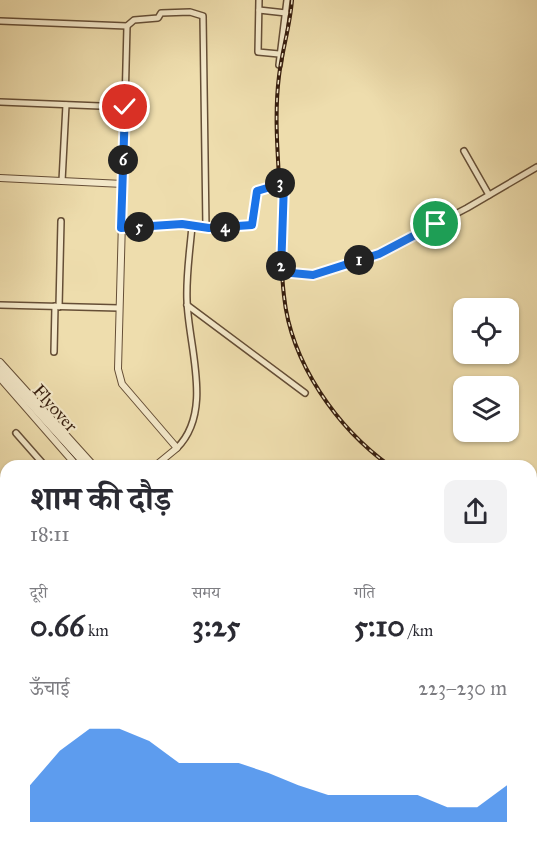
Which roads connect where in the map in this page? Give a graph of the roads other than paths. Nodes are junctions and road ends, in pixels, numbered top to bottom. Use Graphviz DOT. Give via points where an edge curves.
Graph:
graph roads {
  1 [pos="259,0"];
  2 [pos="286,0"];
  3 [pos="259,10"];
  4 [pos="286,13"];
  5 [pos="0,21"];
  6 [pos="127,26"];
  7 [pos="279,54"];
  8 [pos="279,65"];
  9 [pos="0,102"];
  10 [pos="66,105"];
  11 [pos="125,107"];
  12 [pos="464,151"];
  13 [pos="537,167"];
  14 [pos="0,178"];
  15 [pos="62,181"];
  16 [pos="123,184"];
  17 [pos="489,195"];
  18 [pos="61,221"];
  19 [pos="192,226"];
  20 [pos="121,228"];
  21 [pos="206,228"];
  22 [pos="0,305"];
  23 [pos="187,305"];
  24 [pos="57,306"];
  25 [pos="119,308"];
  26 [pos="54,352"];
  27 [pos="0,362"];
  28 [pos="0,370"];
  29 [pos="0,378"];
  30 [pos="305,393"];
  31 [pos="16,433"];
  32 [pos="177,448"];
  33 [pos="40,460"];
  34 [pos="72,460"];
  35 [pos="82,460"];
  36 [pos="89,460"];
  37 [pos="162,460"];
  1 -- 3 [label="street"];
  2 -- 4 [label="street"];
  3 -- 4 [label="street"];
  3 -- 7 [label="street" via="258,52"];
  4 -- 7 [label="street"];
  5 -- 6 [label="street"];
  6 -- 11 [label="street"];
  6 -- 21 [label="street" via="134,20 158,18 161,13 190,12 203,16"];
  7 -- 8 [label="street"];
  9 -- 10 [label="street"];
  10 -- 11 [label="street"];
  10 -- 15 [label="street"];
  11 -- 16 [label="street"];
  12 -- 17 [label="street"];
  13 -- 17 [label="street"];
  14 -- 15 [label="street"];
  15 -- 16 [label="street"];
  16 -- 20 [label="street"];
  17 -- 21 [label="street" via="379,254 313,275 281,272 284,183 257,191 252,225"];
  18 -- 24 [label="street"];
  19 -- 20 [label="street"];
  19 -- 21 [label="street"];
  19 -- 23 [label="street"];
  20 -- 25 [label="street"];
  22 -- 24 [label="street"];
  23 -- 30 [label="street"];
  23 -- 32 [label="street" via="195,411 191,430"];
  24 -- 25 [label="street"];
  24 -- 26 [label="street"];
  25 -- 32 [label="street" via="118,369 122,384"];
  27 -- 36 [label="street"];
  28 -- 35 [label="main road, Flyover"];
  29 -- 34 [label="street"];
  31 -- 33 [label="street"];
  32 -- 37 [label="street"];
}
